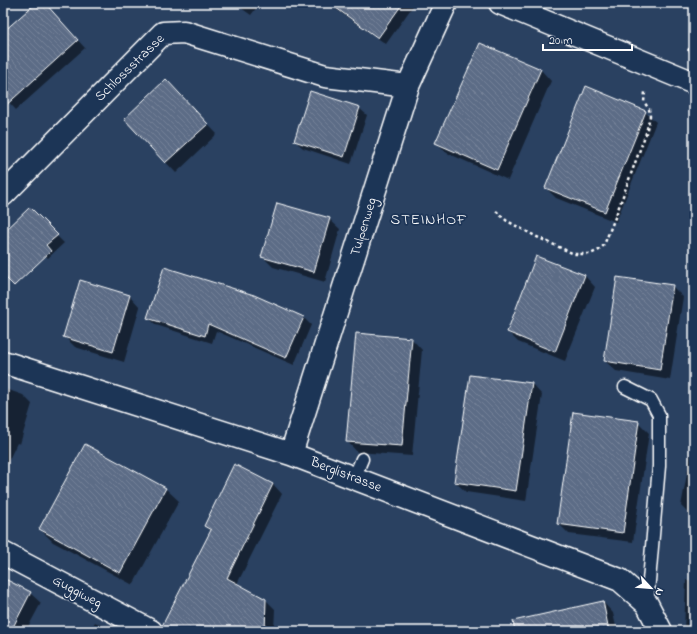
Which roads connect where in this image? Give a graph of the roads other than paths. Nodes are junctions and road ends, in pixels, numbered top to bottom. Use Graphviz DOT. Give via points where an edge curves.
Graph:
graph roads {
  1 [pos="446,3"];
  2 [pos="500,3"];
  3 [pos="694,83"];
  4 [pos="408,86"];
  5 [pos="3,195"];
  6 [pos="3,362"];
  7 [pos="624,387"];
  8 [pos="291,454"];
  9 [pos="3,553"];
  10 [pos="647,604"];
  11 [pos="151,631"];
  12 [pos="662,631"];
  1 -- 4 [label="street, Tulpenweg"];
  2 -- 3 [label="street"];
  4 -- 5 [label="street, Schlossstrasse" via="325,76 184,32 163,32"];
  4 -- 8 [label="street, Tulpenweg"];
  6 -- 8 [label="street, Berglistrasse"];
  7 -- 10 [label="lane" via="651,400 659,415 659,466"];
  8 -- 10 [label="street, Berglistrasse" via="358,468 620,580"];
  9 -- 11 [label="street, Guggiweg"];
  10 -- 12 [label="street, Berglistrasse"];
}
